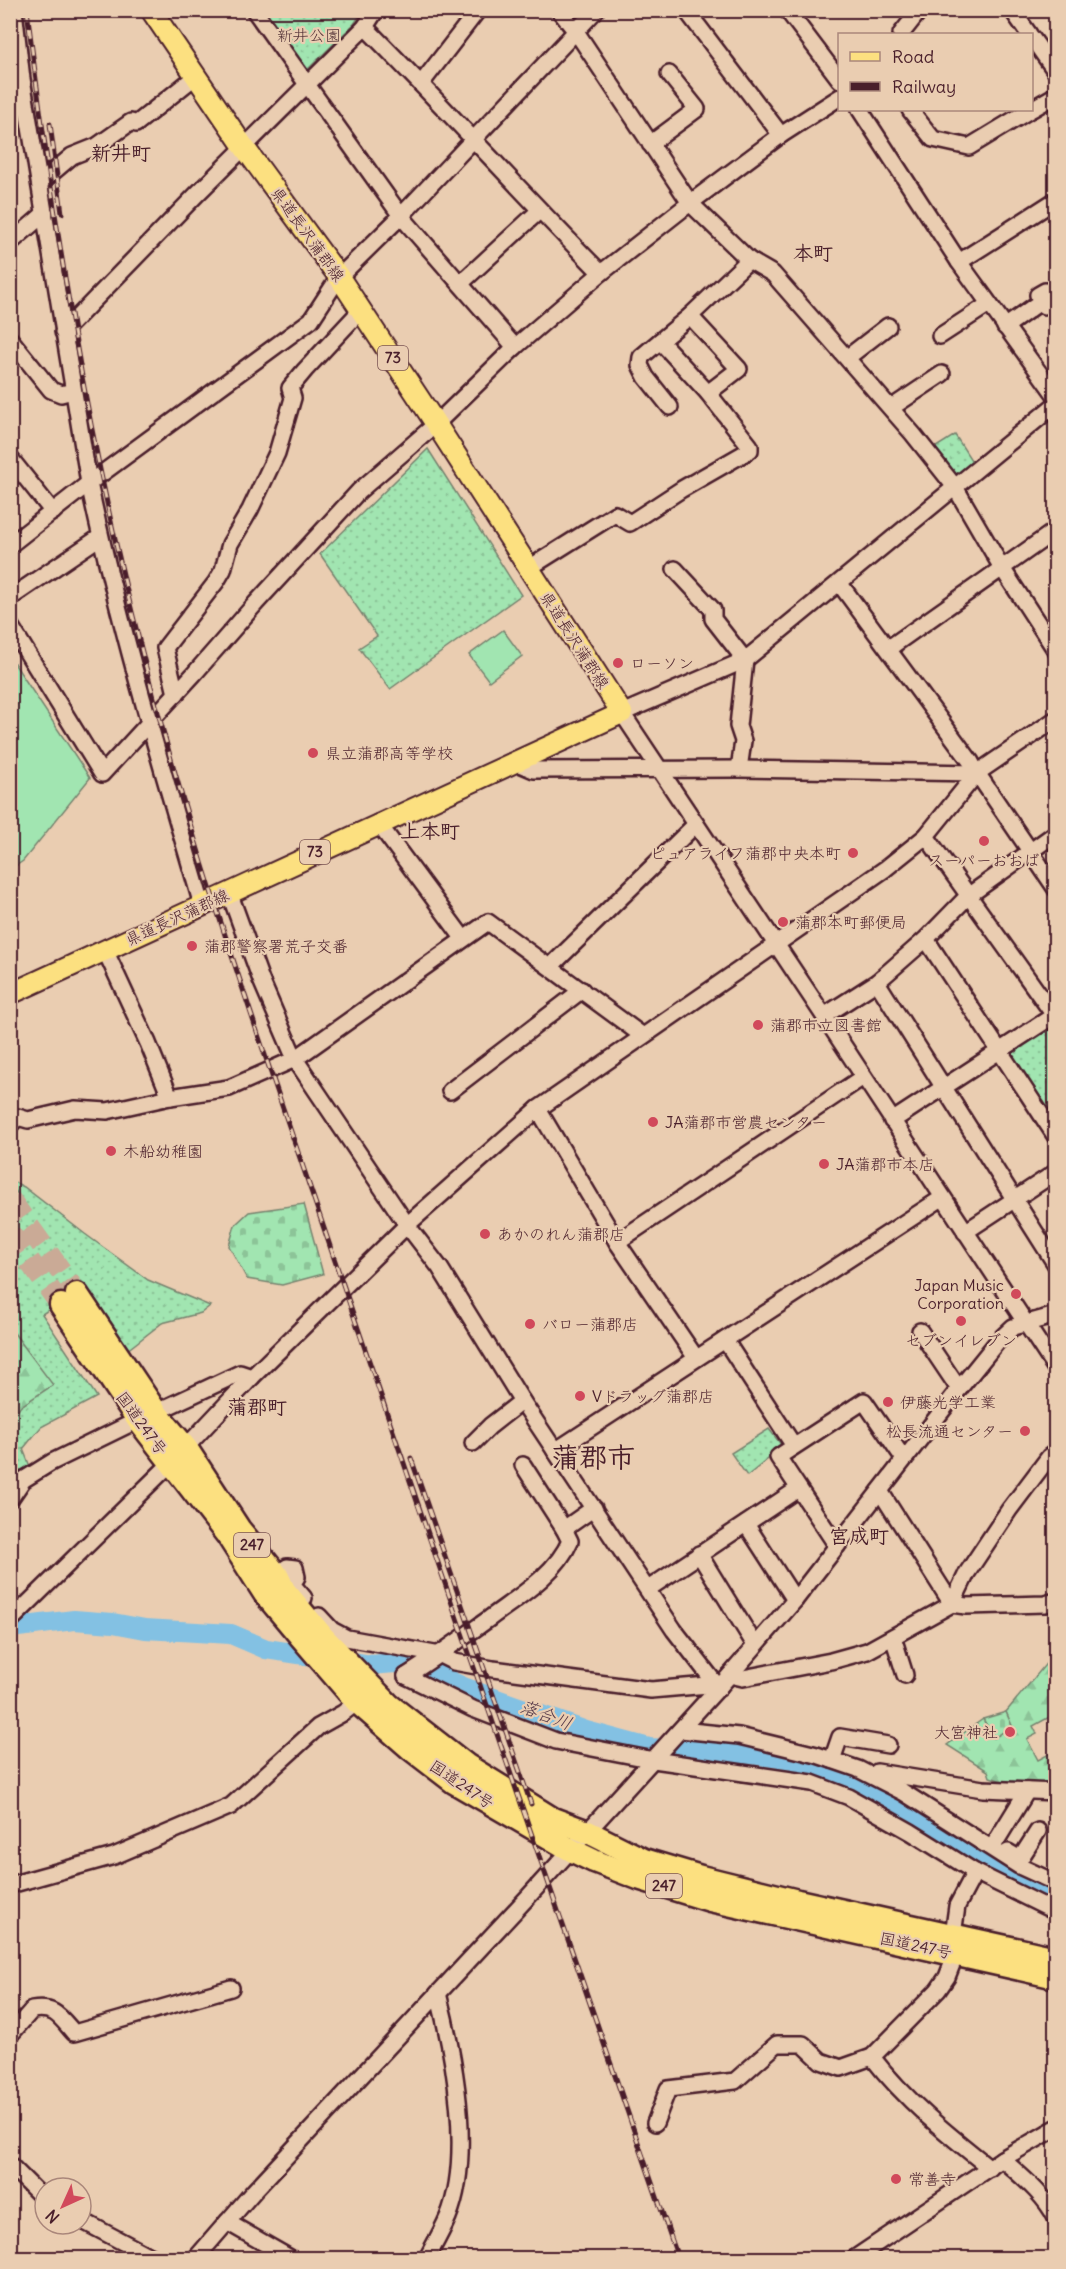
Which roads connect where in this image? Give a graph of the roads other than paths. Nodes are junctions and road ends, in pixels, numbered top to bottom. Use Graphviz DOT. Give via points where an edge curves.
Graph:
graph roads {
  1 [pos="14,10"];
  2 [pos="151,10"];
  3 [pos="254,10"];
  4 [pos="376,10"];
  5 [pos="478,10"];
  6 [pos="559,10"];
  7 [pos="596,10"];
  8 [pos="686,10"];
  9 [pos="787,10"];
  10 [pos="920,10"];
  11 [pos="1012,10"];
  12 [pos="365,27"];
  13 [pos="577,33"];
  14 [pos="903,33"];
  15 [pos="1028,33"];
  16 [pos="1033,40"];
  17 [pos="1056,72"];
  18 [pos="669,74"];
  19 [pos="196,76"];
  20 [pos="838,77"];
  21 [pos="16,83"];
  22 [pos="307,83"];
  23 [pos="422,84"];
  24 [pos="1056,95"];
  25 [pos="838,98"];
  26 [pos="1033,108"];
  27 [pos="861,111"];
  28 [pos="911,111"];
  29 [pos="1028,111"];
  30 [pos="781,135"];
  31 [pos="473,139"];
  32 [pos="650,144"];
  33 [pos="244,147"];
  34 [pos="40,183"];
  35 [pos="1056,200"];
  36 [pos="690,203"];
  37 [pos="539,211"];
  38 [pos="45,213"];
  39 [pos="401,216"];
  40 [pos="10,243"];
  41 [pos="749,260"];
  42 [pos="959,262"];
  43 [pos="601,273"];
  44 [pos="339,277"];
  45 [pos="461,283"];
  46 [pos="1040,302"];
  47 [pos="989,304"];
  48 [pos="361,310"];
  49 [pos="690,316"];
  50 [pos="888,326"];
  51 [pos="1005,327"];
  52 [pos="63,332"];
  53 [pos="940,336"];
  54 [pos="10,339"];
  55 [pos="660,340"];
  56 [pos="515,347"];
  57 [pos="848,357"];
  58 [pos="942,374"];
  59 [pos="73,391"];
  60 [pos="708,393"];
  61 [pos="1056,396"];
  62 [pos="1056,404"];
  63 [pos="670,407"];
  64 [pos="891,408"];
  65 [pos="436,424"];
  66 [pos="10,458"];
  67 [pos="89,483"];
  68 [pos="955,487"];
  69 [pos="53,512"];
  70 [pos="1056,530"];
  71 [pos="100,537"];
  72 [pos="10,545"];
  73 [pos="529,568"];
  74 [pos="1002,568"];
  75 [pos="675,569"];
  76 [pos="840,584"];
  77 [pos="10,598"];
  78 [pos="10,625"];
  79 [pos="889,648"];
  80 [pos="1056,651"];
  81 [pos="745,660"];
  82 [pos="176,694"];
  83 [pos="622,713"];
  84 [pos="1056,719"];
  85 [pos="149,722"];
  86 [pos="515,762"];
  87 [pos="658,768"];
  88 [pos="739,769"];
  89 [pos="977,773"];
  90 [pos="378,824"];
  91 [pos="696,824"];
  92 [pos="1056,833"];
  93 [pos="926,836"];
  94 [pos="1030,851"];
  95 [pos="1056,889"];
  96 [pos="229,892"];
  97 [pos="968,896"];
  98 [pos="202,905"];
  99 [pos="463,938"];
  100 [pos="926,939"];
  101 [pos="776,945"];
  102 [pos="105,950"];
  103 [pos="550,967"];
  104 [pos="877,982"];
  105 [pos="582,990"];
  106 [pos="10,994"];
  107 [pos="824,1016"];
  108 [pos="1055,1016"];
  109 [pos="643,1036"];
  110 [pos="999,1051"];
  111 [pos="295,1059"];
  112 [pos="863,1077"];
  113 [pos="945,1088"];
  114 [pos="450,1091"];
  115 [pos="170,1097"];
  116 [pos="538,1109"];
  117 [pos="892,1121"];
  118 [pos="10,1125"];
  119 [pos="1056,1137"];
  120 [pos="1056,1172"];
  121 [pos="942,1198"];
  122 [pos="1014,1201"];
  123 [pos="407,1225"];
  124 [pos="965,1232"];
  125 [pos="617,1242"];
  126 [pos="1056,1265"];
  127 [pos="1056,1315"];
  128 [pos="1027,1324"];
  129 [pos="920,1331"];
  130 [pos="725,1340"];
  131 [pos="696,1358"];
  132 [pos="1056,1369"];
  133 [pos="252,1377"];
  134 [pos="959,1389"];
  135 [pos="522,1401"];
  136 [pos="167,1407"];
  137 [pos="138,1420"];
  138 [pos="473,1443"];
  139 [pos="794,1446"];
  140 [pos="555,1451"];
  141 [pos="1056,1452"];
  142 [pos="178,1455"];
  143 [pos="904,1459"];
  144 [pos="523,1465"];
  145 [pos="798,1489"];
  146 [pos="880,1491"];
  147 [pos="10,1499"];
  148 [pos="594,1508"];
  149 [pos="746,1524"];
  150 [pos="564,1529"];
  151 [pos="837,1546"];
  152 [pos="699,1554"];
  153 [pos="277,1575"];
  154 [pos="648,1589"];
  155 [pos="795,1600"];
  156 [pos="1056,1601"];
  157 [pos="952,1604"];
  158 [pos="13,1619"];
  159 [pos="893,1636"];
  160 [pos="755,1645"];
  161 [pos="440,1655"];
  162 [pos="730,1675"];
  163 [pos="905,1675"];
  164 [pos="719,1688"];
  165 [pos="357,1702"];
  166 [pos="681,1730"];
  167 [pos="888,1745"];
  168 [pos="657,1757"];
  169 [pos="832,1760"];
  170 [pos="858,1769"];
  171 [pos="1027,1791"];
  172 [pos="1056,1792"];
  173 [pos="925,1806"];
  174 [pos="588,1832"];
  175 [pos="1038,1832"];
  176 [pos="995,1843"];
  177 [pos="571,1850"];
  178 [pos="975,1872"];
  179 [pos="1056,1882"];
  180 [pos="10,1885"];
  181 [pos="1056,1912"];
  182 [pos="954,1944"];
  183 [pos="1056,1958"];
  184 [pos="1056,1977"];
  185 [pos="231,1988"];
  186 [pos="438,1993"];
  187 [pos="10,2035"];
  188 [pos="872,2057"];
  189 [pos="655,2123"];
  190 [pos="1056,2128"];
  191 [pos="996,2163"];
  192 [pos="10,2165"];
  193 [pos="33,2188"];
  194 [pos="1056,2218"];
  195 [pos="227,2222"];
  196 [pos="93,2226"];
  197 [pos="153,2259"];
  198 [pos="196,2259"];
  199 [pos="290,2259"];
  200 [pos="427,2259"];
  201 [pos="855,2259"];
  1 -- 21 [label="street"];
  2 -- 19 [label="main road, 県道長沢蒲郡線 / 73"];
  3 -- 22 [label="street"];
  4 -- 12 [label="street"];
  5 -- 23 [label="street"];
  6 -- 13 [label="street"];
  7 -- 13 [label="street"];
  8 -- 30 [label="street"];
  9 -- 20 [label="street"];
  10 -- 14 [label="street"];
  11 -- 15 [label="street"];
  12 -- 22 [label="street"];
  12 -- 23 [label="street"];
  13 -- 31 [label="street"];
  13 -- 32 [label="street"];
  16 -- 17 [label="street"];
  18 -- 32 [label="street" via="697,109"];
  19 -- 33 [label="main road, 県道長沢蒲郡線 / 73"];
  19 -- 34 [label="street" via="136,124 131,122 97,146 72,156"];
  21 -- 34 [label="street"];
  22 -- 33 [label="street"];
  22 -- 39 [label="street"];
  23 -- 31 [label="street"];
  24 -- 26 [label="street"];
  25 -- 30 [label="street"];
  27 -- 42 [label="street"];
  28 -- 29 [label="street" via="933,139 969,147"];
  30 -- 36 [label="street"];
  31 -- 37 [label="street"];
  31 -- 39 [label="street"];
  32 -- 36 [label="street"];
  33 -- 44 [label="main road, 県道長沢蒲郡線 / 73"];
  33 -- 52 [label="street"];
  34 -- 38 [label="street"];
  35 -- 42 [label="street"];
  36 -- 41 [label="street"];
  36 -- 43 [label="street"];
  37 -- 43 [label="street"];
  37 -- 45 [label="street"];
  38 -- 40 [label="street"];
  38 -- 52 [label="street"];
  39 -- 44 [label="street"];
  39 -- 45 [label="street"];
  41 -- 49 [label="street"];
  41 -- 57 [label="street" via="773,274"];
  42 -- 47 [label="street"];
  43 -- 56 [label="street"];
  44 -- 48 [label="main road, 県道長沢蒲郡線 / 73"];
  44 -- 67 [label="street" via="311,320"];
  45 -- 56 [label="street"];
  46 -- 51 [label="street"];
  47 -- 51 [label="street"];
  47 -- 53 [label="street"];
  48 -- 65 [label="main road, 県道長沢蒲郡線 / 73"];
  48 -- 82 [label="street" via="290,388 293,398 277,453 230,544 223,570 165,648"];
  49 -- 55 [label="street"];
  49 -- 60 [label="street" via="739,369"];
  50 -- 57 [label="street"];
  51 -- 61 [label="street"];
  52 -- 59 [label="street"];
  54 -- 59 [label="street" via="51,390"];
  55 -- 60 [label="street"];
  55 -- 63 [label="street" via="641,357 639,365"];
  56 -- 65 [label="street"];
  57 -- 64 [label="street"];
  58 -- 64 [label="street"];
  59 -- 67 [label="street"];
  60 -- 73 [label="street" via="750,450 630,524 615,514"];
  62 -- 68 [label="street"];
  64 -- 68 [label="street"];
  65 -- 73 [label="main road, 県道長沢蒲郡線 / 73"];
  65 -- 82 [label="street" via="359,491"];
  66 -- 69 [label="street"];
  67 -- 69 [label="street"];
  67 -- 71 [label="street"];
  68 -- 74 [label="street"];
  68 -- 76 [label="street"];
  69 -- 72 [label="street"];
  70 -- 74 [label="street"];
  71 -- 77 [label="street"];
  71 -- 85 [label="street"];
  73 -- 83 [label="main road, 県道長沢蒲郡線 / 73"];
  74 -- 79 [label="street"];
  74 -- 80 [label="street"];
  75 -- 81 [label="street" via="713,610 713,619"];
  76 -- 79 [label="street"];
  76 -- 81 [label="street"];
  78 -- 85 [label="street" via="102,774"];
  79 -- 89 [label="street"];
  81 -- 83 [label="street"];
  81 -- 88 [label="street" via="738,726 743,741"];
  82 -- 85 [label="street"];
  83 -- 86 [label="main road, 県道長沢蒲郡線 / 73"];
  83 -- 87 [label="street"];
  84 -- 89 [label="street"];
  85 -- 98 [label="street"];
  86 -- 87 [label="street" via="534,770"];
  86 -- 90 [label="main road, 県道長沢蒲郡線 / 73"];
  87 -- 88 [label="street"];
  87 -- 91 [label="street"];
  88 -- 89 [label="street"];
  89 -- 93 [label="street"];
  89 -- 94 [label="street"];
  90 -- 96 [label="main road, 県道長沢蒲郡線 / 73"];
  90 -- 99 [label="street"];
  91 -- 101 [label="street"];
  91 -- 103 [label="street"];
  92 -- 94 [label="street"];
  93 -- 97 [label="street"];
  93 -- 101 [label="street"];
  94 -- 95 [label="street"];
  94 -- 97 [label="street"];
  96 -- 98 [label="main road, 県道長沢蒲郡線 / 73"];
  96 -- 111 [label="street"];
  97 -- 100 [label="street"];
  97 -- 108 [label="street"];
  98 -- 102 [label="main road, 県道長沢蒲郡線 / 73"];
  99 -- 103 [label="street" via="488,922"];
  99 -- 111 [label="street"];
  100 -- 104 [label="street"];
  100 -- 110 [label="street"];
  101 -- 107 [label="street"];
  101 -- 109 [label="street"];
  102 -- 106 [label="main road, 県道長沢蒲郡線 / 73"];
  102 -- 115 [label="street"];
  103 -- 105 [label="street"];
  104 -- 107 [label="street"];
  104 -- 113 [label="street"];
  105 -- 109 [label="street"];
  105 -- 114 [label="street"];
  107 -- 112 [label="street"];
  108 -- 110 [label="street"];
  109 -- 116 [label="street"];
  110 -- 113 [label="street"];
  110 -- 119 [label="street"];
  111 -- 115 [label="street" via="229,1088"];
  111 -- 123 [label="street"];
  112 -- 117 [label="street"];
  112 -- 125 [label="street"];
  113 -- 117 [label="street"];
  113 -- 122 [label="street"];
  115 -- 118 [label="street" via="107,1111 75,1109 28,1120 18,1117"];
  116 -- 123 [label="street"];
  116 -- 125 [label="street"];
  117 -- 121 [label="street"];
  120 -- 122 [label="street"];
  121 -- 124 [label="street"];
  121 -- 130 [label="street"];
  122 -- 124 [label="street"];
  122 -- 126 [label="street"];
  123 -- 133 [label="street"];
  123 -- 135 [label="street" via="440,1268"];
  124 -- 128 [label="street"];
  125 -- 131 [label="street"];
  127 -- 128 [label="street"];
  128 -- 132 [label="street"];
  128 -- 134 [label="street" via="1013,1327 997,1342"];
  129 -- 134 [label="street"];
  130 -- 131 [label="street"];
  130 -- 139 [label="street"];
  131 -- 140 [label="street"];
  133 -- 136 [label="street" via="240,1373"];
  133 -- 142 [label="street"];
  134 -- 143 [label="street"];
  135 -- 138 [label="street"];
  135 -- 140 [label="street"];
  137 -- 142 [label="highway, 国道247号 / 247"];
  137 -- 142 [label="highway, 国道247号 / 247" via="69,1300 158,1415"];
  137 -- 147 [label="street" via="52,1462 23,1480"];
  139 -- 143 [label="street" via="864,1401"];
  139 -- 145 [label="street" via="778,1457"];
  140 -- 148 [label="street"];
  141 -- 157 [label="street" via="1009,1510 967,1573"];
  142 -- 153 [label="highway, 国道247号 / 247"];
  142 -- 158 [label="street"];
  142 -- 165 [label="highway, 国道247号 / 247" via="265,1594"];
  143 -- 146 [label="street"];
  144 -- 150 [label="street"];
  145 -- 149 [label="street"];
  145 -- 151 [label="street"];
  146 -- 151 [label="street"];
  146 -- 157 [label="street"];
  148 -- 150 [label="street"];
  148 -- 154 [label="street"];
  149 -- 152 [label="street"];
  149 -- 155 [label="street"];
  150 -- 161 [label="street" via="570,1541 564,1554 521,1597"];
  151 -- 155 [label="street"];
  152 -- 154 [label="street"];
  152 -- 160 [label="street"];
  153 -- 161 [label="street" via="287,1567 295,1568 297,1577 292,1584 332,1630 347,1638"];
  153 -- 174 [label="highway, 国道247号 / 247" via="284,1590 324,1638 389,1705 466,1765 553,1819"];
  154 -- 164 [label="street"];
  155 -- 160 [label="street"];
  156 -- 157 [label="street"];
  157 -- 159 [label="street"];
  159 -- 162 [label="street" via="867,1651 831,1661 743,1678"];
  159 -- 163 [label="street"];
  160 -- 162 [label="street"];
  161 -- 164 [label="street" via="453,1662 590,1683 651,1690 708,1685"];
  161 -- 168 [label="street" via="406,1677 473,1709 556,1741"];
  162 -- 164 [label="street"];
  164 -- 166 [label="street"];
  165 -- 177 [label="highway, 国道247号 / 247" via="454,1782"];
  165 -- 180 [label="street" via="318,1727 231,1806 114,1856"];
  166 -- 168 [label="street"];
  166 -- 169 [label="street" via="739,1736"];
  167 -- 169 [label="street" via="840,1737"];
  168 -- 174 [label="street"];
  168 -- 178 [label="street" via="812,1783 849,1797"];
  169 -- 170 [label="street"];
  170 -- 171 [label="street" via="983,1789"];
  170 -- 173 [label="street"];
  171 -- 172 [label="street"];
  171 -- 176 [label="street"];
  173 -- 176 [label="street" via="934,1807"];
  173 -- 179 [label="street" via="996,1853"];
  174 -- 177 [label="street"];
  174 -- 182 [label="highway, 国道247号 / 247" via="644,1860"];
  175 -- 176 [label="street" via="1020,1860"];
  177 -- 182 [label="highway, 国道247号 / 247" via="638,1878 710,1900"];
  177 -- 186 [label="street"];
  178 -- 181 [label="street"];
  178 -- 182 [label="street" via="957,1906"];
  182 -- 183 [label="highway, 国道247号 / 247"];
  182 -- 184 [label="highway, 国道247号 / 247"];
  182 -- 188 [label="street" via="947,1977 938,1990"];
  185 -- 187 [label="street" via="74,2033 55,2012 44,2008 32,2010"];
  186 -- 195 [label="street"];
  186 -- 200 [label="street" via="449,2035 460,2129 458,2180 449,2216"];
  188 -- 189 [label="street" via="841,2068 821,2061 803,2044 777,2043 735,2081 668,2089"];
  188 -- 191 [label="street" via="934,2124"];
  190 -- 191 [label="street"];
  191 -- 194 [label="street" via="1026,2180"];
  191 -- 201 [label="street"];
  192 -- 193 [label="street"];
  195 -- 198 [label="street"];
  195 -- 199 [label="street"];
  196 -- 197 [label="street"];
}
